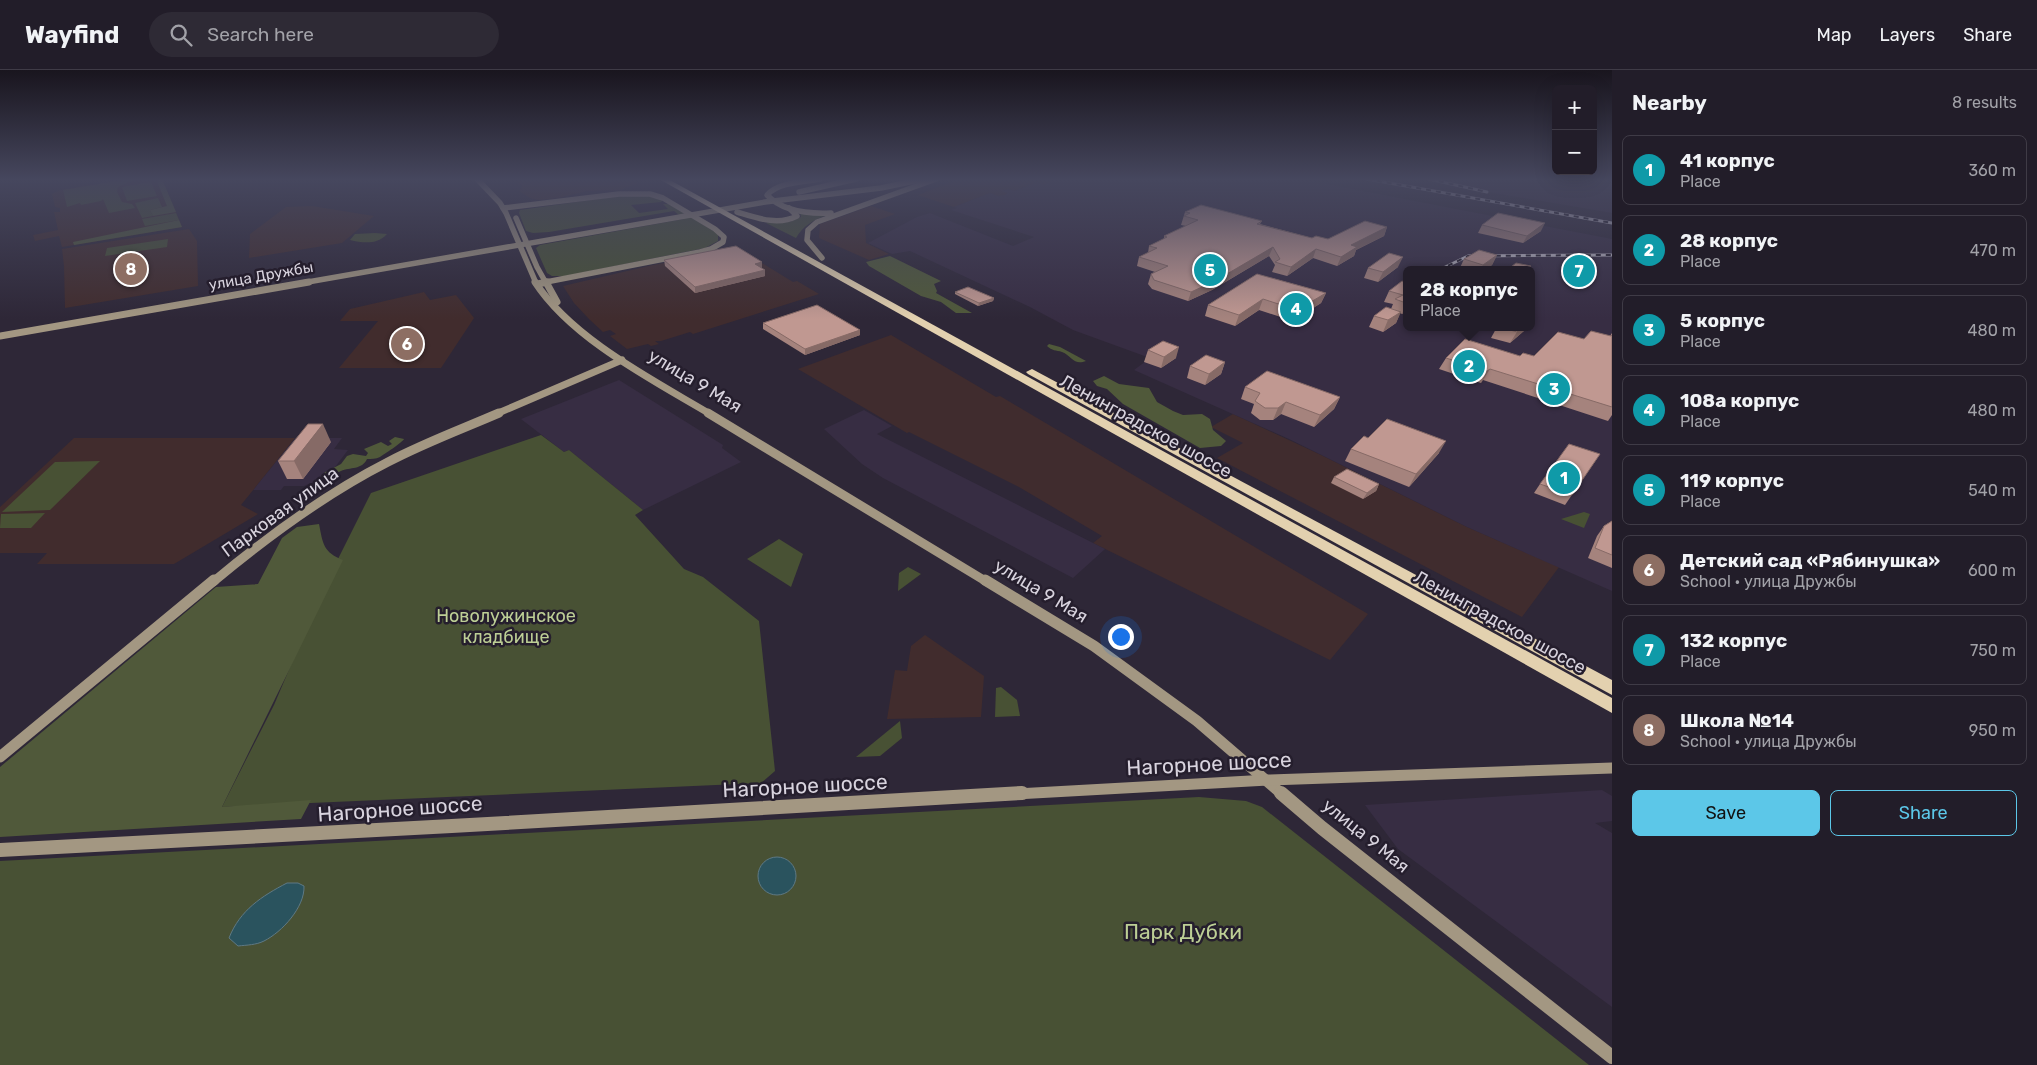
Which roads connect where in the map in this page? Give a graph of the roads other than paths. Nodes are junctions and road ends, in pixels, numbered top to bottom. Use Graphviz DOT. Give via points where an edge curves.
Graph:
graph roads {
  1 [pos="513,225"];
  2 [pos="517,225"];
  3 [pos="621,225"];
  4 [pos="710,225"];
  5 [pos="744,225"];
  6 [pos="762,225"];
  7 [pos="813,225"];
  8 [pos="523,242"];
  9 [pos="822,258"];
  10 [pos="546,282"];
  11 [pos="537,284"];
  12 [pos="563,312"];
  13 [pos="0,330"];
  14 [pos="0,336"];
  15 [pos="622,360"];
  16 [pos="1612,688"];
  17 [pos="1612,707"];
  18 [pos="0,757"];
  19 [pos="1612,768"];
  20 [pos="1268,780"];
  21 [pos="0,850"];
  22 [pos="1612,1056"];
  1 -- 8 [label="main road, улица 9 Мая"];
  2 -- 8 [label="main road, улица 9 Мая"];
  3 -- 8 [label="main road"];
  4 -- 10 [label="main road" via="724,237 723,242 700,252"];
  5 -- 17 [label="highway, Ленинградское шоссе"];
  6 -- 9 [label="highway, Ленинградское шоссе"];
  7 -- 9 [label="main road" via="808,230 807,240"];
  8 -- 10 [label="main road, улица 9 Мая"];
  8 -- 11 [label="main road, улица 9 Мая"];
  8 -- 13 [label="main road, улица Дружбы"];
  8 -- 14 [label="main road, улица Дружбы"];
  9 -- 16 [label="highway, Ленинградское шоссе"];
  10 -- 11 [label="main road"];
  10 -- 12 [label="main road, улица 9 Мая"];
  11 -- 12 [label="main road, улица 9 Мая"];
  12 -- 15 [label="main road, улица 9 Мая"];
  15 -- 18 [label="main road, Парковая улица" via="389,461 315,502 214,580"];
  15 -- 20 [label="main road, улица 9 Мая" via="1094,646 1197,720"];
  19 -- 20 [label="main road, Нагорное шоссе"];
  20 -- 21 [label="main road, Нагорное шоссе"];
  20 -- 22 [label="main road, улица 9 Мая" via="1322,828"];
}
